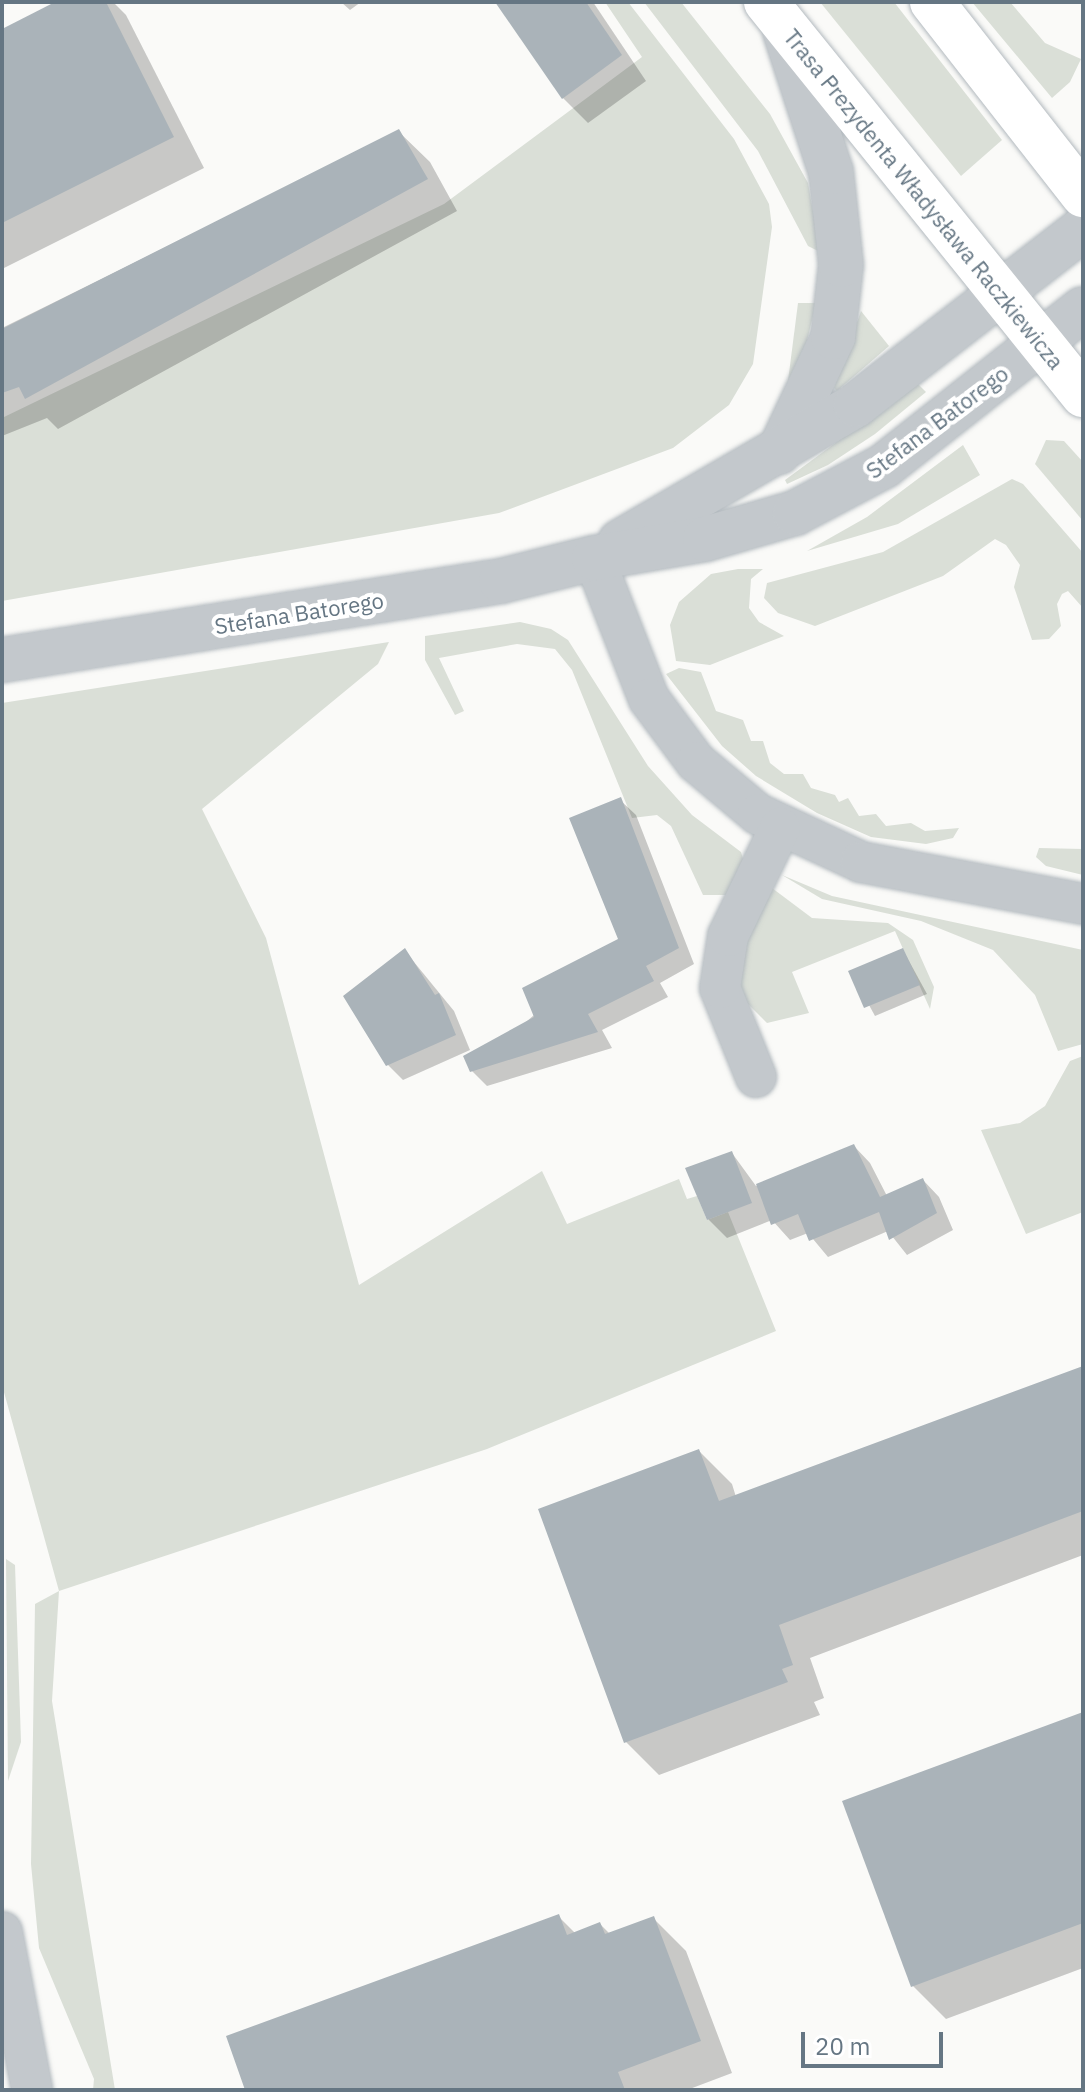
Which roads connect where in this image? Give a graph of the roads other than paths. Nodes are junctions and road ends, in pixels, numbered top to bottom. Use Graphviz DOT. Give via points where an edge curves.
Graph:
graph roads {
  1 [pos="932,2"];
  2 [pos="774,12"];
  3 [pos="1083,195"];
  4 [pos="1066,242"];
  5 [pos="1001,293"];
  6 [pos="1083,309"];
  7 [pos="1040,343"];
  8 [pos="1083,395"];
  9 [pos="779,452"];
  10 [pos="594,558"];
  11 [pos="2,660"];
  12 [pos="780,828"];
  13 [pos="1083,904"];
  14 [pos="756,1077"];
  15 [pos="2,1932"];
  16 [pos="32,2090"];
  1 -- 3 [label="main road"];
  2 -- 5 [label="main road, Trasa Prezydenta Władysława Raczkiewicza"];
  2 -- 9 [label="street" via="831,172 841,265 833,337"];
  4 -- 5 [label="street, Stefana Batorego"];
  5 -- 7 [label="main road, Trasa Prezydenta Władysława Raczkiewicza"];
  5 -- 9 [label="street, Stefana Batorego" via="856,405"];
  6 -- 7 [label="street, Stefana Batorego"];
  7 -- 8 [label="main road, Trasa Prezydenta Władysława Raczkiewicza"];
  7 -- 10 [label="street, Stefana Batorego" via="884,466 795,513 705,539"];
  9 -- 10 [label="street, Stefana Batorego"];
  10 -- 11 [label="street, Stefana Batorego" via="479,585"];
  10 -- 12 [label="street" via="631,662 664,722 716,782"];
  12 -- 13 [label="street" via="861,862"];
  12 -- 14 [label="street" via="728,936 720,988"];
  15 -- 16 [label="street"];
}
